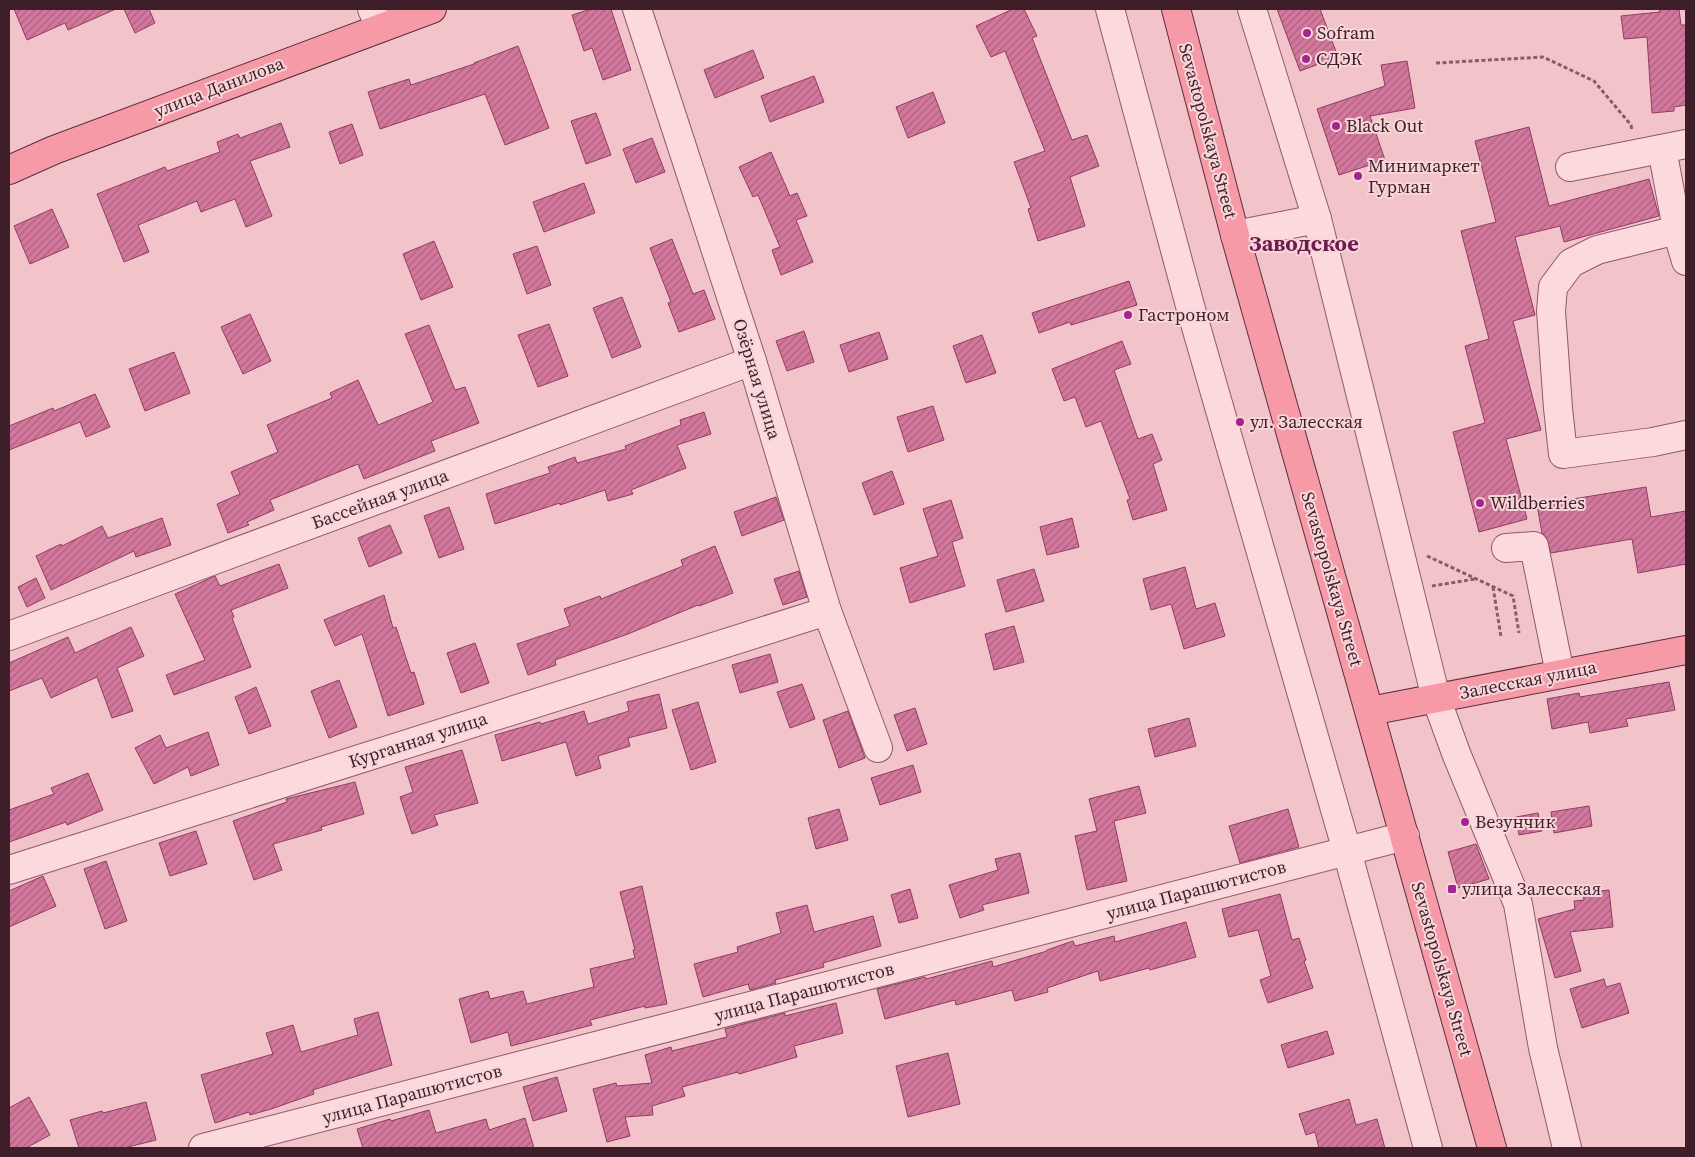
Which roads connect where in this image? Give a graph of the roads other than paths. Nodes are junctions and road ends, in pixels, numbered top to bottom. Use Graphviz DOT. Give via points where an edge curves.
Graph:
graph roads {
  1 [pos="432,9"];
  2 [pos="636,9"];
  3 [pos="1110,9"];
  4 [pos="1176,9"];
  5 [pos="1252,9"];
  6 [pos="376,18"];
  7 [pos="1674,146"];
  8 [pos="1570,167"];
  9 [pos="9,170"];
  10 [pos="1317,219"];
  11 [pos="1677,230"];
  12 [pos="1235,235"];
  13 [pos="1686,261"];
  14 [pos="752,361"];
  15 [pos="1686,435"];
  16 [pos="1506,548"];
  17 [pos="827,611"];
  18 [pos="9,636"];
  19 [pos="1686,650"];
  20 [pos="1560,674"];
  21 [pos="1436,698"];
  22 [pos="1370,711"];
  23 [pos="878,748"];
  24 [pos="1404,836"];
  25 [pos="1347,851"];
  26 [pos="9,870"];
  27 [pos="203,1148"];
  28 [pos="1428,1148"];
  29 [pos="1492,1148"];
  30 [pos="1567,1148"];
  1 -- 6 [label="main road, улица Данилова"];
  2 -- 14 [label="street, Озёрная улица"];
  3 -- 25 [label="street" via="1192,313"];
  4 -- 12 [label="main road, Sevastopolskaya Street"];
  5 -- 10 [label="street"];
  6 -- 9 [label="main road, улица Данилова"];
  7 -- 8 [label="street"];
  7 -- 11 [label="street"];
  10 -- 12 [label="street"];
  10 -- 21 [label="street"];
  11 -- 13 [label="street"];
  11 -- 15 [label="street" via="1597,250 1571,263 1553,287 1551,311 1563,454"];
  12 -- 22 [label="main road, Sevastopolskaya Street"];
  14 -- 17 [label="street, Озёрная улица"];
  14 -- 18 [label="street, Бассейная улица"];
  16 -- 20 [label="street" via="1534,546"];
  17 -- 23 [label="street, Озёрная улица"];
  17 -- 26 [label="street, Курганная улица"];
  19 -- 20 [label="main road, Залесская улица"];
  20 -- 21 [label="main road, Залесская улица"];
  21 -- 22 [label="main road, Залесская улица"];
  21 -- 30 [label="street" via="1518,904 1542,1048"];
  22 -- 24 [label="main road, Sevastopolskaya Street"];
  24 -- 25 [label="street, улица Парашютистов"];
  24 -- 29 [label="main road, Sevastopolskaya Street"];
  25 -- 27 [label="street, улица Парашютистов"];
  25 -- 28 [label="street"];
}
